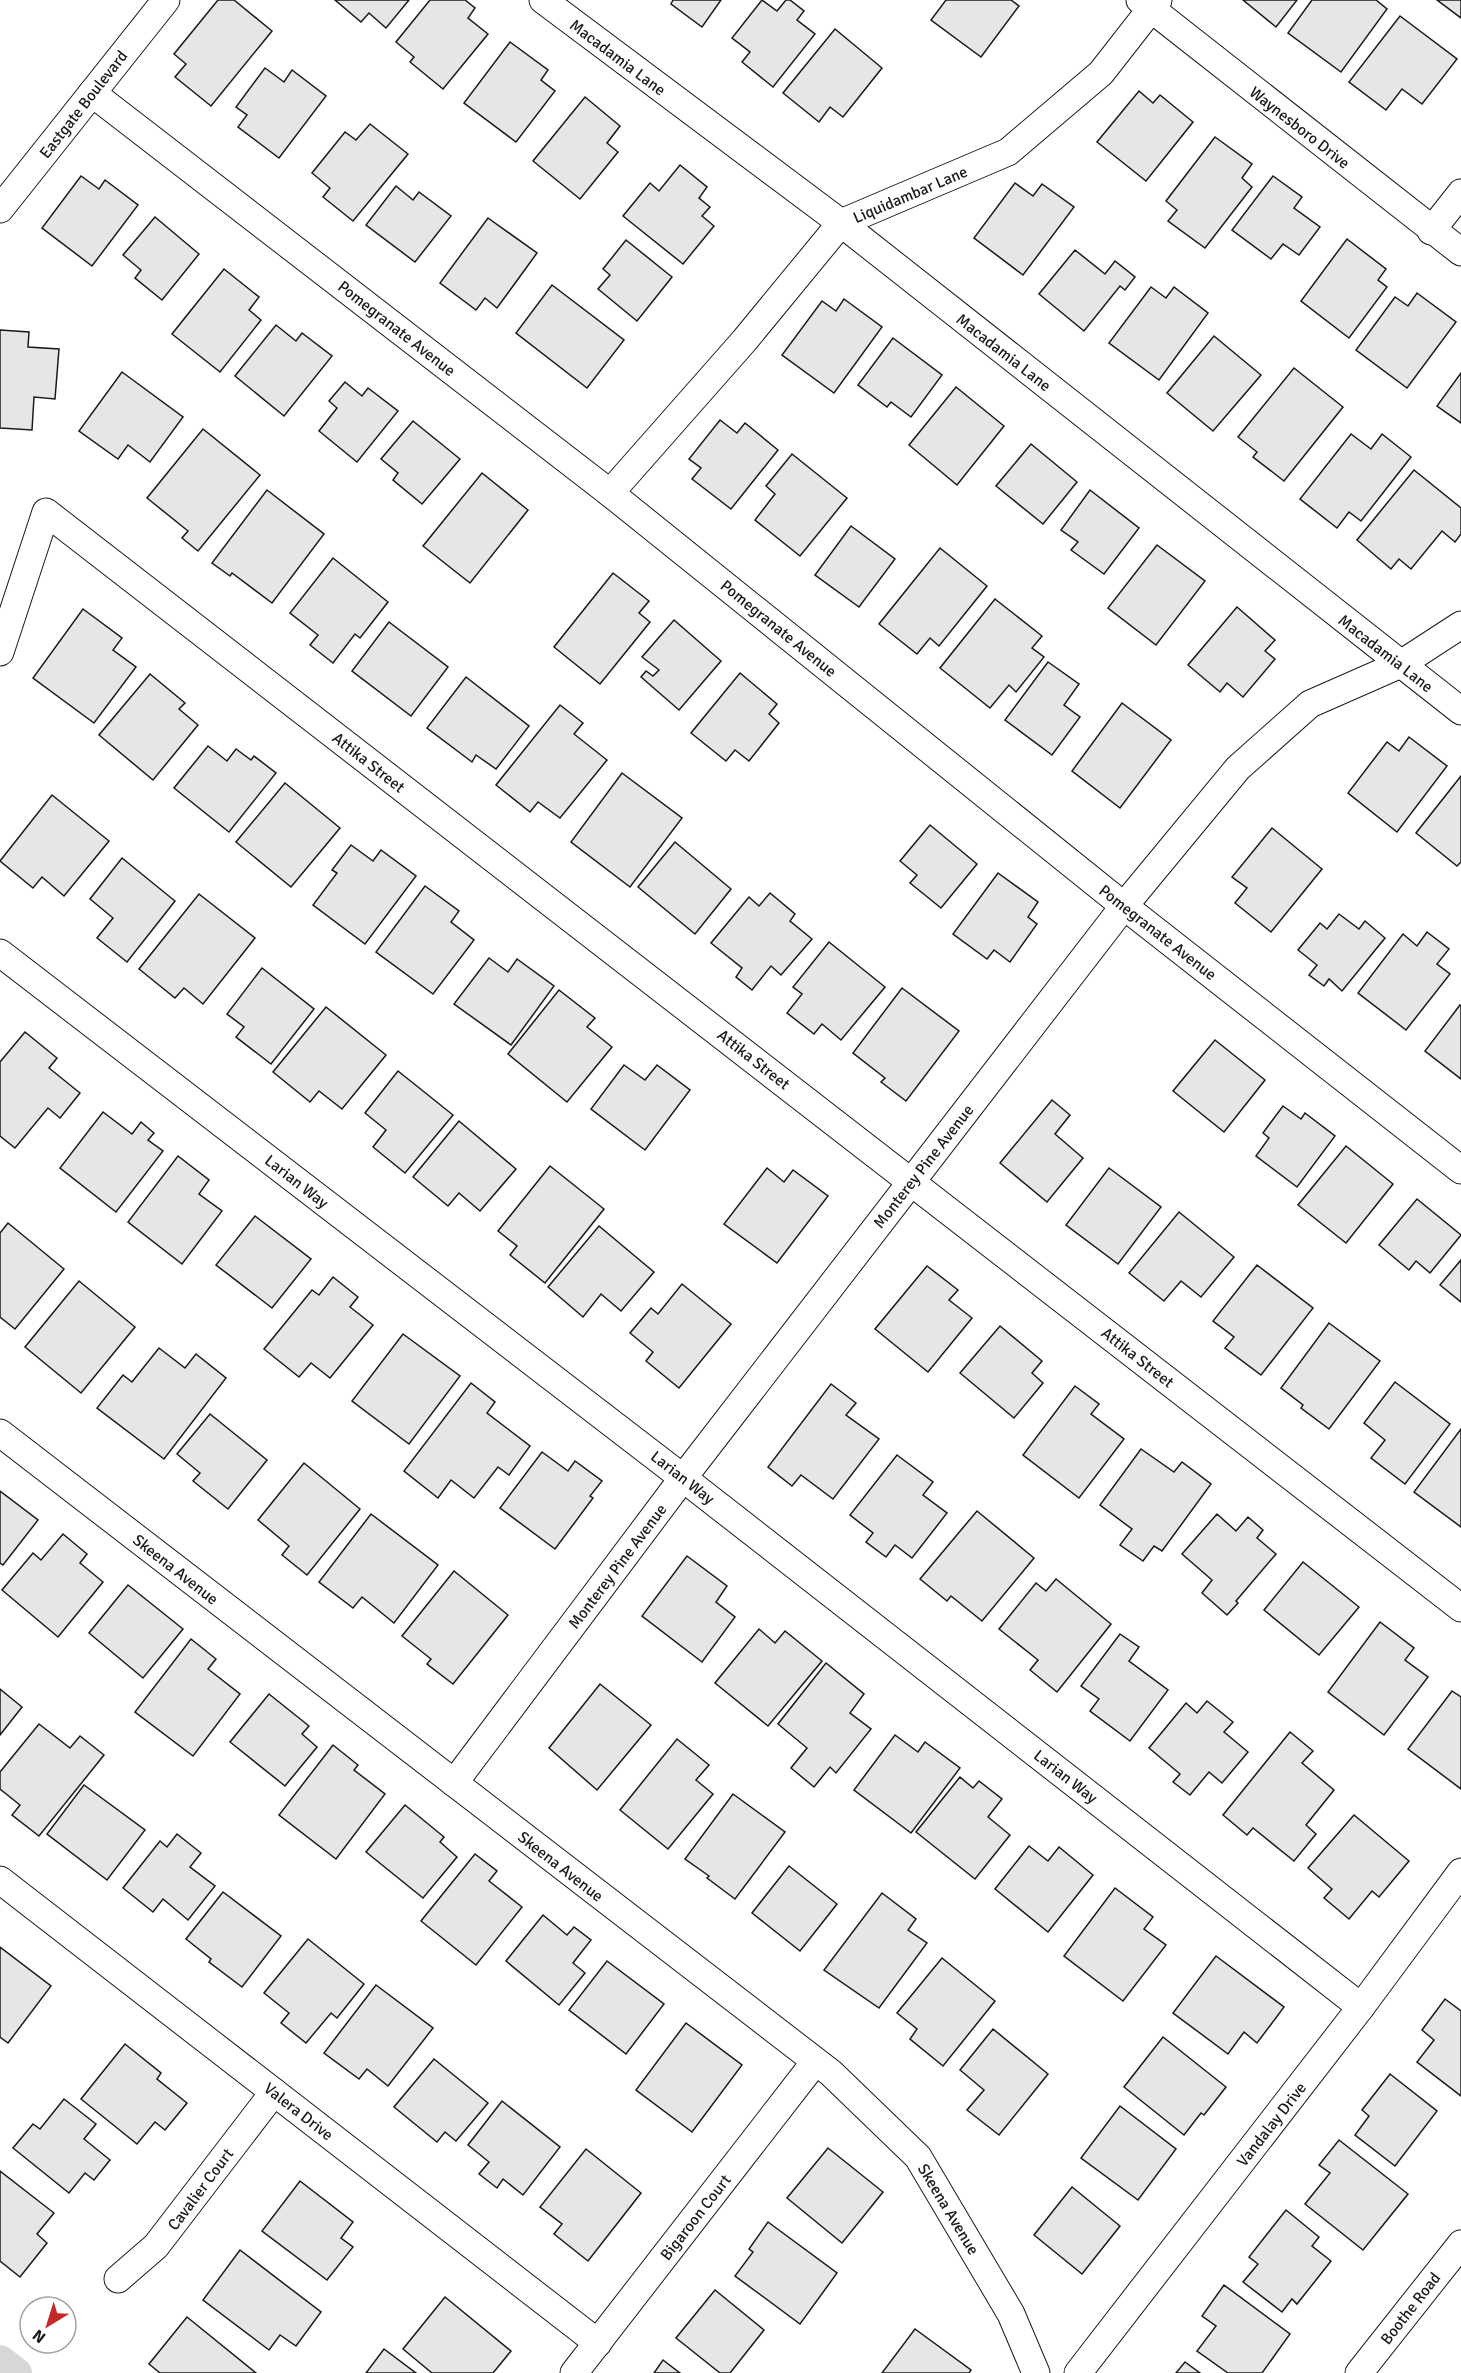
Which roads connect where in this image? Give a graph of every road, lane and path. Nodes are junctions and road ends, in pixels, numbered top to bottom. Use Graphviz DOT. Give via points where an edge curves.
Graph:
graph roads {
  1 [pos="166,0"];
  2 [pos="543,0"];
  3 [pos="1150,3"];
  4 [pos="92,93"];
  5 [pos="1461,193"];
  6 [pos="0,209"];
  7 [pos="841,224"];
  8 [pos="1431,231"];
  9 [pos="1461,252"];
  10 [pos="610,493"];
  11 [pos="1461,625"];
  12 [pos="0,652"];
  13 [pos="1401,664"];
  14 [pos="1461,711"];
  15 [pos="1124,906"];
  16 [pos="0,953"];
  17 [pos="1461,1170"];
  18 [pos="912,1181"];
  19 [pos="0,1433"];
  20 [pos="683,1478"];
  21 [pos="1461,1608"];
  22 [pos="454,1783"];
  23 [pos="1461,1872"];
  24 [pos="0,1880"];
  25 [pos="1361,2007"];
  26 [pos="815,2062"];
  27 [pos="274,2092"];
  28 [pos="1461,2244"];
  29 [pos="118,2279"];
  30 [pos="597,2343"];
  31 [pos="574,2373"];
  32 [pos="1036,2373"];
  33 [pos="1078,2373"];
  34 [pos="1359,2373"];
  1 -- 4 [label="street, Eastgate Boulevard"];
  2 -- 7 [label="street, Macadamia Lane"];
  3 -- 7 [label="street, Liquidambar Lane" via="1101,73 1008,152"];
  3 -- 8 [label="street, Waynesboro Drive"];
  4 -- 6 [label="street, Eastgate Boulevard"];
  4 -- 10 [label="street, Pomegranate Avenue"];
  5 -- 8 [label="street"];
  7 -- 10 [label="street, Liquidambar Lane"];
  7 -- 13 [label="street, Macadamia Lane"];
  8 -- 9 [label="street, Waynesboro Drive"];
  10 -- 15 [label="street, Pomegranate Avenue"];
  11 -- 13 [label="street, Monterey Pine Avenue"];
  12 -- 18 [label="street, Attika Street" via="46,512"];
  13 -- 14 [label="street, Macadamia Lane"];
  13 -- 15 [label="street, Monterey Pine Avenue" via="1310,704 1238,768"];
  15 -- 17 [label="street, Pomegranate Avenue"];
  15 -- 18 [label="street, Monterey Pine Avenue"];
  16 -- 20 [label="street, Larian Way"];
  18 -- 20 [label="street, Monterey Pine Avenue"];
  18 -- 21 [label="street, Attika Street"];
  19 -- 22 [label="street, Skeena Avenue"];
  20 -- 22 [label="street, Monterey Pine Avenue"];
  20 -- 25 [label="street, Larian Way"];
  22 -- 26 [label="street, Skeena Avenue"];
  23 -- 25 [label="street, Vandalay Drive"];
  24 -- 27 [label="street, Valera Drive"];
  25 -- 33 [label="street, Vandalay Drive"];
  26 -- 30 [label="street, Bigaroon Court"];
  26 -- 32 [label="street, Skeena Avenue" via="918,2157 1011,2314"];
  27 -- 29 [label="street, Cavalier Court" via="156,2246"];
  27 -- 30 [label="street, Valera Drive"];
  28 -- 34 [label="street, Boothe Road"];
  30 -- 31 [label="street, Bigaroon Court"];
}
